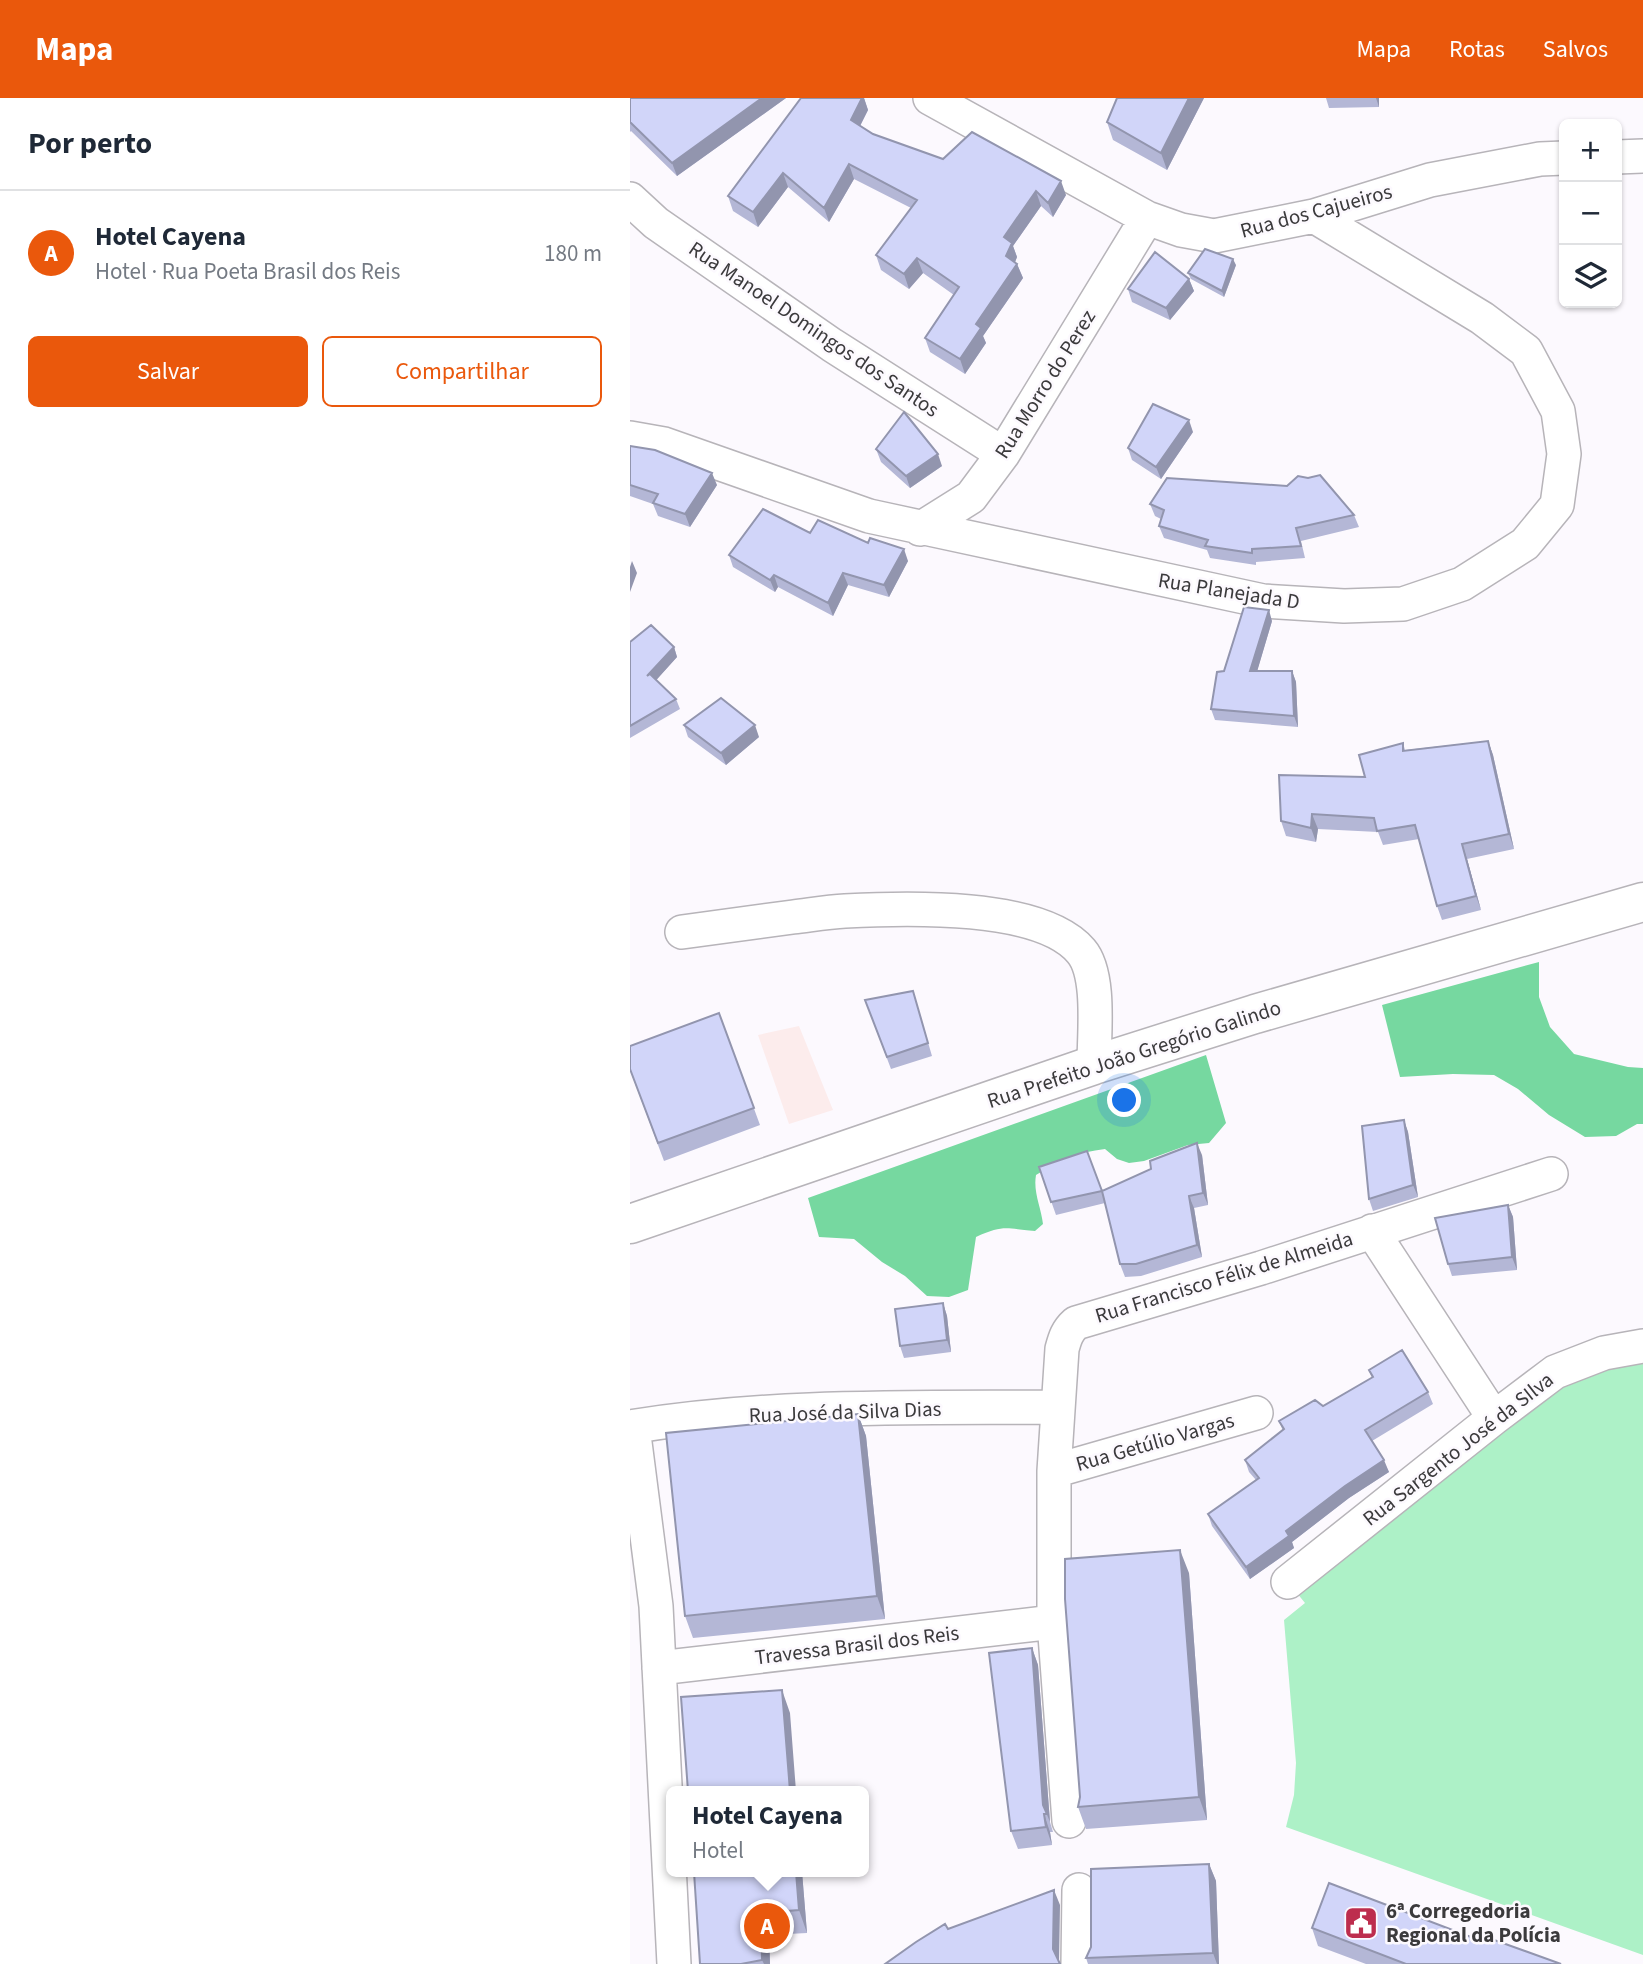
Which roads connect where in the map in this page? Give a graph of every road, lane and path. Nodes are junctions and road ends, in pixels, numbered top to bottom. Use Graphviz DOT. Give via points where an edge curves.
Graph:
graph roads {
  1 [pos="930,98"];
  2 [pos="1643,156"];
  3 [pos="1622,157"];
  4 [pos="1559,158"];
  5 [pos="630,199"];
  6 [pos="1314,216"];
  7 [pos="1147,218"];
  8 [pos="630,438"];
  9 [pos="1003,454"];
  10 [pos="920,529"];
  11 [pos="1643,902"];
  12 [pos="682,932"];
  13 [pos="1094,1065"];
  14 [pos="1551,1174"];
  15 [pos="630,1224"];
  16 [pos="1372,1231"];
  17 [pos="1643,1346"];
  18 [pos="1057,1407"];
  19 [pos="1256,1413"];
  20 [pos="1494,1418"];
  21 [pos="631,1427"];
  22 [pos="1054,1471"];
  23 [pos="1288,1581"];
  24 [pos="643,1608"];
  25 [pos="1054,1622"];
  26 [pos="659,1668"];
  27 [pos="666,1806"];
  28 [pos="1069,1821"];
  29 [pos="670,1877"];
  30 [pos="1079,1890"];
  31 [pos="674,1964"];
  32 [pos="1078,1964"];
  1 -- 7 [label="street, Rua dos Cajueiros"];
  2 -- 3 [label="street"];
  4 -- 6 [label="street, Rua dos Cajueiros" via="1430,180"];
  5 -- 9 [label="street, Rua Manoel Domingos dos Santos" via="656,223 832,345"];
  6 -- 7 [label="street, Rua dos Cajueiros" via="1214,236"];
  6 -- 10 [label="street, Rua Planejada D" via="1482,318 1526,351 1558,411 1564,454 1557,505 1525,544 1462,584 1403,604 1344,607 1263,601"];
  7 -- 9 [label="street, Rua Morro do Perez"];
  8 -- 10 [label="street, Rua Planejada D" via="664,444 869,516"];
  9 -- 10 [label="street, Rua Morro do Perez" via="971,497"];
  11 -- 13 [label="main road, Rua Prefeito João Gregório Galindo"];
  12 -- 13 [label="street" via="844,911 949,911 1038,924 1065,937 1082,951 1088,964 1093,980"];
  13 -- 15 [label="main road, Rua Prefeito João Gregório Galindo"];
  14 -- 16 [label="street, Rua Francisco Félix de Almeida"];
  16 -- 18 [label="street, Rua Francisco Félix de Almeida" via="1076,1323 1065,1336 1062,1349"];
  16 -- 20 [label="street, Rua Francisco Félix de Almeida"];
  17 -- 20 [label="street, Rua Sargento José da SIlva" via="1604,1353 1555,1372"];
  18 -- 21 [label="street, Rua José da Silva Dias" via="793,1412"];
  18 -- 22 [label="street"];
  19 -- 22 [label="street, Rua Getúlio Vargas"];
  20 -- 23 [label="street, Rua Sargento José da SIlva"];
  21 -- 24 [label="street"];
  22 -- 25 [label="street"];
  24 -- 26 [label="street"];
  25 -- 26 [label="street, Travessa Brasil dos Reis"];
  25 -- 28 [label="street"];
  26 -- 27 [label="street"];
  29 -- 31 [label="street"];
  30 -- 32 [label="street"];
}
